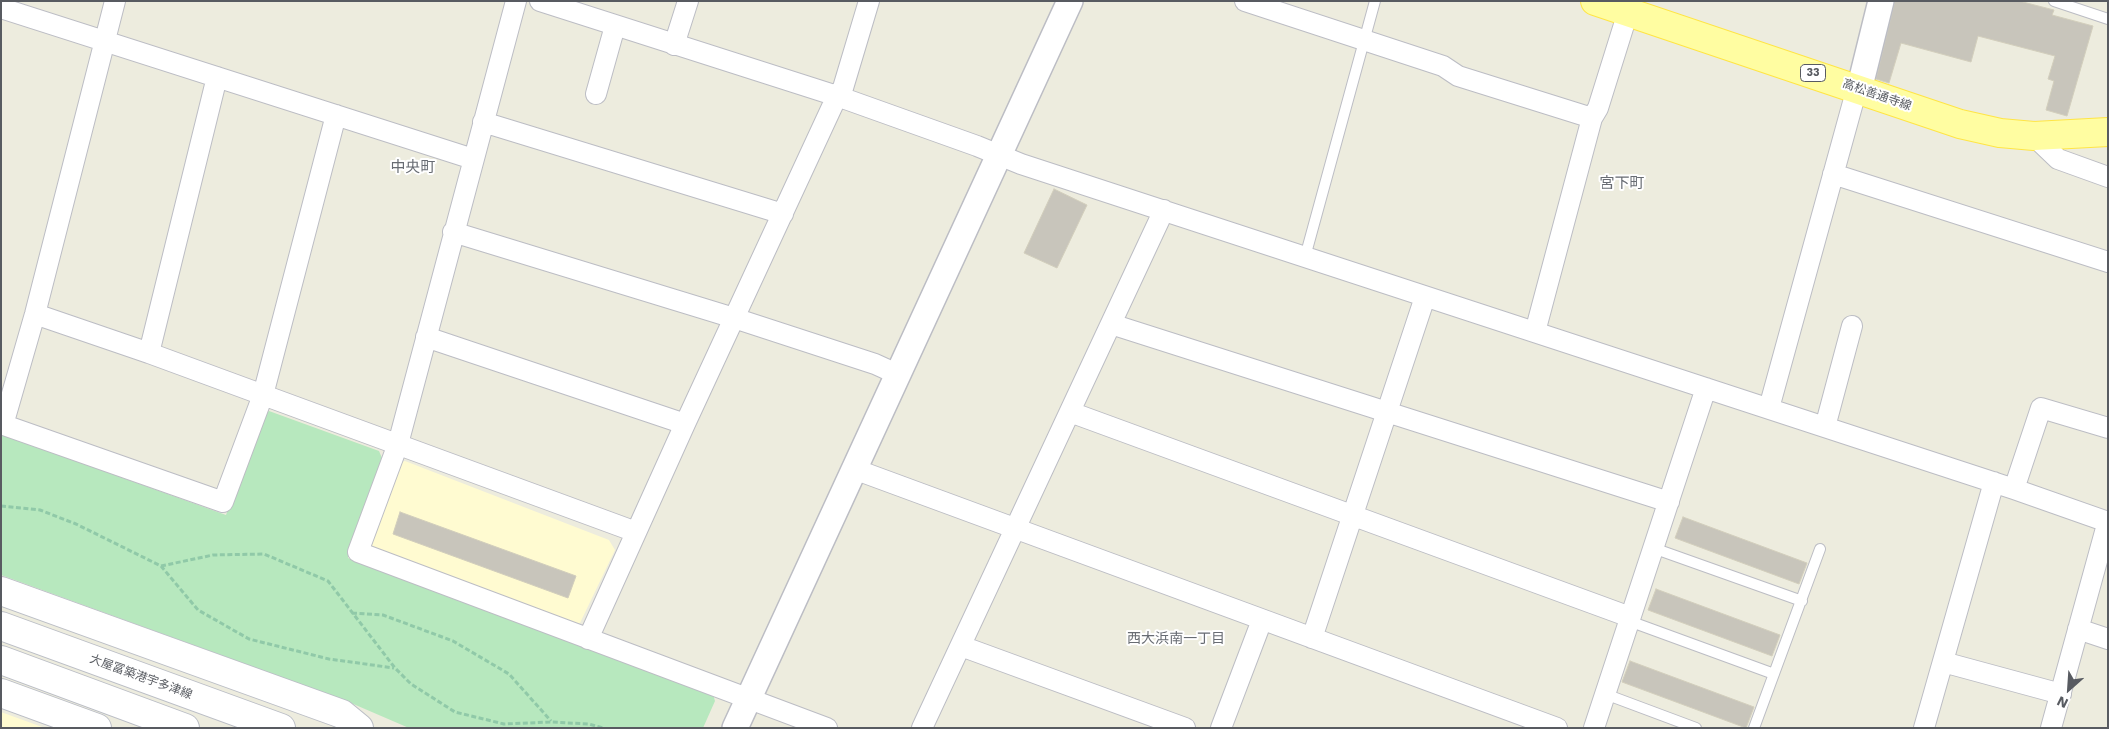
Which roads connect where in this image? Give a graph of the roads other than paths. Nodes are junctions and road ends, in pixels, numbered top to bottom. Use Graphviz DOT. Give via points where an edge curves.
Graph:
graph roads {
  1 [pos="115,1"];
  2 [pos="516,1"];
  3 [pos="540,1"];
  4 [pos="688,1"];
  5 [pos="869,1"];
  6 [pos="1070,1"];
  7 [pos="1245,1"];
  8 [pos="1375,1"];
  9 [pos="1595,1"];
  10 [pos="1881,1"];
  11 [pos="2054,1"];
  12 [pos="1,8"];
  13 [pos="582,8"];
  14 [pos="1624,8"];
  15 [pos="2108,19"];
  16 [pos="615,26"];
  17 [pos="1364,40"];
  18 [pos="104,41"];
  19 [pos="674,45"];
  20 [pos="217,77"];
  21 [pos="1857,88"];
  22 [pos="596,94"];
  23 [pos="837,96"];
  24 [pos="336,116"];
  25 [pos="1592,118"];
  26 [pos="483,122"];
  27 [pos="2108,132"];
  28 [pos="2034,136"];
  29 [pos="999,155"];
  30 [pos="473,159"];
  31 [pos="1833,174"];
  32 [pos="2108,177"];
  33 [pos="1164,210"];
  34 [pos="783,214"];
  35 [pos="453,232"];
  36 [pos="1306,257"];
  37 [pos="2108,262"];
  38 [pos="1425,297"];
  39 [pos="35,314"];
  40 [pos="734,318"];
  41 [pos="1111,324"];
  42 [pos="1852,326"];
  43 [pos="1534,332"];
  44 [pos="426,337"];
  45 [pos="149,353"];
  46 [pos="897,374"];
  47 [pos="1706,388"];
  48 [pos="263,395"];
  49 [pos="1769,408"];
  50 [pos="1070,412"];
  51 [pos="1387,412"];
  52 [pos="685,424"];
  53 [pos="2,425"];
  54 [pos="1825,427"];
  55 [pos="2108,428"];
  56 [pos="398,444"];
  57 [pos="854,470"];
  58 [pos="1994,482"];
  59 [pos="2014,489"];
  60 [pos="1669,502"];
  61 [pos="1353,515"];
  62 [pos="2108,521"];
  63 [pos="1016,530"];
  64 [pos="636,532"];
  65 [pos="1654,548"];
  66 [pos="1820,549"];
  67 [pos="1,591"];
  68 [pos="1802,600"];
  69 [pos="1630,619"];
  70 [pos="1262,620"];
  71 [pos="1,626"];
  72 [pos="2078,629"];
  73 [pos="1312,638"];
  74 [pos="588,639"];
  75 [pos="2108,639"];
  76 [pos="961,646"];
  77 [pos="1,660"];
  78 [pos="1943,662"];
  79 [pos="1774,674"];
  80 [pos="1,693"];
  81 [pos="1605,694"];
  82 [pos="2061,694"];
  83 [pos="748,699"];
  84 [pos="1520,721"];
  85 [pos="97,728"];
  86 [pos="185,728"];
  87 [pos="281,728"];
  88 [pos="359,728"];
  89 [pos="735,728"];
  90 [pos="827,728"];
  91 [pos="922,728"];
  92 [pos="1185,728"];
  93 [pos="1221,728"];
  94 [pos="1557,728"];
  95 [pos="1594,728"];
  96 [pos="1696,728"];
  97 [pos="1754,728"];
  98 [pos="1924,728"];
  99 [pos="2051,728"];
  1 -- 18 [label="street"];
  2 -- 26 [label="street"];
  3 -- 13 [label="street"];
  4 -- 19 [label="street"];
  5 -- 23 [label="street" via="843,88"];
  6 -- 29 [label="street"];
  7 -- 17 [label="street"];
  8 -- 17 [label="lane"];
  9 -- 14 [label="main road, 高松善通寺線 / 33"];
  10 -- 21 [label="street"];
  11 -- 15 [label="lane"];
  12 -- 18 [label="street"];
  13 -- 16 [label="street"];
  14 -- 21 [label="main road, 高松善通寺線 / 33"];
  14 -- 25 [label="street" via="1598,108"];
  16 -- 19 [label="street"];
  16 -- 22 [label="street"];
  17 -- 25 [label="street" via="1443,66 1458,76"];
  17 -- 36 [label="lane"];
  18 -- 20 [label="street"];
  18 -- 39 [label="street"];
  19 -- 23 [label="street"];
  20 -- 24 [label="street"];
  20 -- 45 [label="street"];
  21 -- 28 [label="main road, 高松善通寺線 / 33" via="1960,124"];
  21 -- 31 [label="street"];
  23 -- 29 [label="street"];
  23 -- 34 [label="street"];
  24 -- 30 [label="street"];
  24 -- 48 [label="street"];
  25 -- 43 [label="street"];
  26 -- 30 [label="street"];
  26 -- 34 [label="street"];
  27 -- 28 [label="main road, 高松善通寺線 / 33"];
  28 -- 32 [label="street" via="2058,159"];
  29 -- 33 [label="street"];
  29 -- 46 [label="street"];
  30 -- 35 [label="street"];
  31 -- 37 [label="street"];
  31 -- 49 [label="street"];
  33 -- 36 [label="street"];
  33 -- 41 [label="street"];
  34 -- 40 [label="street"];
  35 -- 40 [label="street"];
  35 -- 44 [label="street"];
  36 -- 38 [label="street"];
  38 -- 43 [label="street"];
  38 -- 51 [label="street"];
  39 -- 45 [label="street"];
  39 -- 53 [label="street"];
  40 -- 46 [label="street"];
  40 -- 52 [label="street"];
  41 -- 50 [label="street"];
  41 -- 51 [label="street"];
  42 -- 54 [label="street"];
  43 -- 47 [label="street"];
  44 -- 52 [label="street"];
  44 -- 56 [label="street"];
  45 -- 48 [label="street"];
  46 -- 57 [label="street"];
  47 -- 49 [label="street"];
  47 -- 60 [label="street"];
  48 -- 53 [label="street" via="223,502"];
  48 -- 56 [label="street"];
  49 -- 54 [label="street"];
  50 -- 61 [label="street"];
  50 -- 63 [label="street"];
  51 -- 60 [label="street"];
  51 -- 61 [label="street"];
  52 -- 64 [label="street"];
  54 -- 58 [label="street"];
  55 -- 59 [label="street" via="2041,408"];
  56 -- 64 [label="street"];
  56 -- 74 [label="street" via="358,552"];
  57 -- 63 [label="street"];
  57 -- 83 [label="street"];
  58 -- 59 [label="street"];
  58 -- 78 [label="street"];
  59 -- 62 [label="street"];
  60 -- 65 [label="street"];
  61 -- 69 [label="street"];
  61 -- 73 [label="street"];
  62 -- 72 [label="street"];
  63 -- 70 [label="street"];
  63 -- 76 [label="street"];
  64 -- 74 [label="street"];
  65 -- 68 [label="lane"];
  65 -- 69 [label="street"];
  66 -- 68 [label="lane"];
  67 -- 88 [label="main road" via="342,714"];
  68 -- 79 [label="lane"];
  69 -- 79 [label="lane"];
  69 -- 81 [label="street"];
  70 -- 73 [label="street"];
  70 -- 93 [label="street"];
  71 -- 87 [label="main road, 大屋冨築港宇多津線"];
  72 -- 75 [label="street"];
  72 -- 82 [label="street"];
  73 -- 84 [label="street"];
  74 -- 83 [label="street"];
  76 -- 91 [label="street"];
  76 -- 92 [label="street"];
  77 -- 86 [label="main road"];
  78 -- 82 [label="street"];
  78 -- 98 [label="street"];
  79 -- 97 [label="lane"];
  80 -- 85 [label="main road"];
  81 -- 95 [label="street"];
  81 -- 96 [label="lane"];
  82 -- 99 [label="street"];
  83 -- 89 [label="street"];
  83 -- 90 [label="street"];
  84 -- 94 [label="street"];
}
